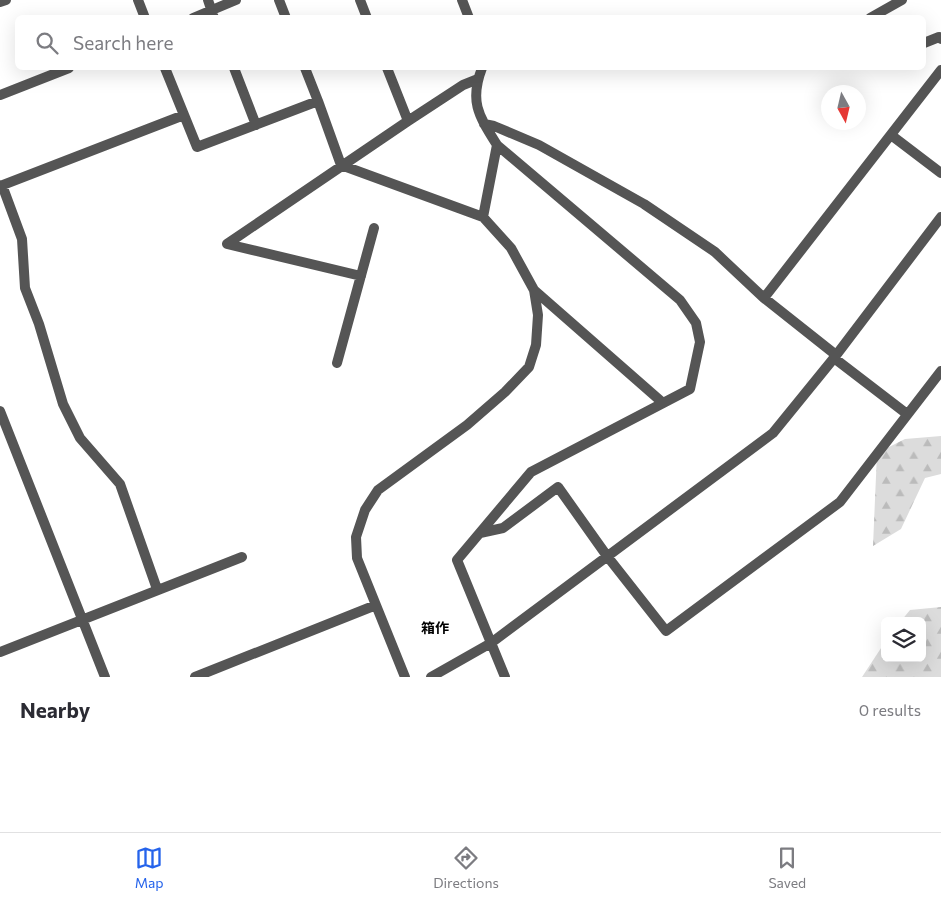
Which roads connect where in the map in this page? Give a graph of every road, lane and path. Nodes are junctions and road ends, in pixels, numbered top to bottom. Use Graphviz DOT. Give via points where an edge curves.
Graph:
graph roads {
  1 [pos="6,0"];
  2 [pos="138,0"];
  3 [pos="236,0"];
  4 [pos="279,0"];
  5 [pos="360,0"];
  6 [pos="462,0"];
  7 [pos="902,0"];
  8 [pos="0,2"];
  9 [pos="211,9"];
  10 [pos="144,15"];
  11 [pos="200,15"];
  12 [pos="285,15"];
  13 [pos="366,15"];
  14 [pos="468,15"];
  15 [pos="875,15"];
  16 [pos="941,39"];
  17 [pos="926,42"];
  18 [pos="64,70"];
  19 [pos="166,70"];
  20 [pos="235,70"];
  21 [pos="306,70"];
  22 [pos="388,70"];
  23 [pos="481,70"];
  24 [pos="941,70"];
  25 [pos="478,79"];
  26 [pos="0,95"];
  27 [pos="318,101"];
  28 [pos="184,115"];
  29 [pos="408,121"];
  30 [pos="484,124"];
  31 [pos="256,125"];
  32 [pos="891,134"];
  33 [pos="498,145"];
  34 [pos="341,165"];
  35 [pos="941,173"];
  36 [pos="1,186"];
  37 [pos="483,217"];
  38 [pos="941,217"];
  39 [pos="374,228"];
  40 [pos="361,276"];
  41 [pos="534,290"];
  42 [pos="764,298"];
  43 [pos="835,356"];
  44 [pos="337,363"];
  45 [pos="941,371"];
  46 [pos="663,404"];
  47 [pos="0,411"];
  48 [pos="907,414"];
  49 [pos="480,533"];
  50 [pos="607,556"];
  51 [pos="242,557"];
  52 [pos="157,589"];
  53 [pos="376,605"];
  54 [pos="81,618"];
  55 [pos="491,643"];
  56 [pos="0,652"];
  57 [pos="105,677"];
  58 [pos="195,677"];
  59 [pos="406,677"];
  60 [pos="431,677"];
  61 [pos="505,677"];
  1 -- 8 [label="street"];
  2 -- 10 [label="street"];
  3 -- 9 [label="street"];
  4 -- 12 [label="street"];
  5 -- 13 [label="street"];
  6 -- 14 [label="street"];
  7 -- 15 [label="street"];
  9 -- 11 [label="street"];
  16 -- 17 [label="street"];
  18 -- 26 [label="street"];
  19 -- 28 [label="street"];
  20 -- 31 [label="street"];
  21 -- 27 [label="street"];
  22 -- 29 [label="street"];
  23 -- 25 [label="street"];
  24 -- 32 [label="street"];
  25 -- 29 [label="street" via="463,85"];
  25 -- 30 [label="street" via="475,101"];
  27 -- 31 [label="street"];
  27 -- 34 [label="street"];
  28 -- 31 [label="street" via="197,147"];
  28 -- 36 [label="street"];
  29 -- 34 [label="street"];
  30 -- 33 [label="street"];
  30 -- 42 [label="street" via="539,146 644,204 715,252"];
  32 -- 35 [label="street"];
  32 -- 42 [label="street"];
  33 -- 37 [label="street"];
  33 -- 46 [label="street" via="680,300 696,323 700,342 690,389"];
  34 -- 37 [label="street"];
  34 -- 40 [label="street" via="228,244"];
  36 -- 52 [label="street" via="22,239 26,288 63,404 80,438 120,484"];
  37 -- 41 [label="street" via="510,248"];
  38 -- 43 [label="street"];
  39 -- 40 [label="street"];
  40 -- 44 [label="street"];
  41 -- 46 [label="street"];
  41 -- 53 [label="street" via="538,315 536,345 529,367 468,425 378,490 365,510 356,537 357,558"];
  42 -- 43 [label="street"];
  43 -- 48 [label="street"];
  43 -- 50 [label="street" via="773,433"];
  45 -- 48 [label="street"];
  46 -- 49 [label="street" via="531,472"];
  47 -- 54 [label="street"];
  48 -- 50 [label="street" via="840,502 666,631"];
  49 -- 50 [label="street" via="503,528 558,487"];
  49 -- 55 [label="street" via="457,560"];
  50 -- 55 [label="street"];
  51 -- 52 [label="street"];
  52 -- 54 [label="street"];
  53 -- 58 [label="street"];
  53 -- 59 [label="street"];
  54 -- 56 [label="street"];
  54 -- 57 [label="street"];
  55 -- 60 [label="street"];
  55 -- 61 [label="street"];
}
